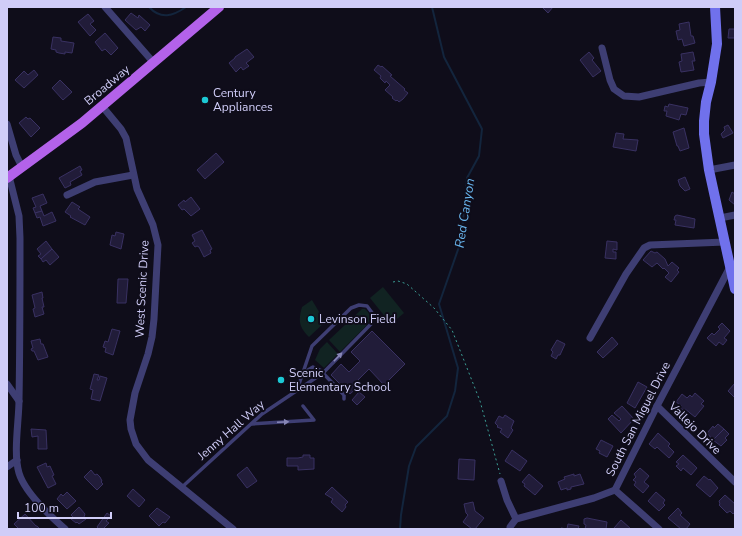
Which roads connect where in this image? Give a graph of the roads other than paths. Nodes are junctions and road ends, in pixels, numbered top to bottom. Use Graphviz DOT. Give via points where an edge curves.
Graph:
graph roads {
  1 [pos="105,7"];
  2 [pos="219,7"];
  3 [pos="715,7"];
  4 [pos="602,48"];
  5 [pos="154,63"];
  6 [pos="711,82"];
  7 [pos="102,106"];
  8 [pos="7,124"];
  9 [pos="735,165"];
  10 [pos="22,167"];
  11 [pos="710,170"];
  12 [pos="133,175"];
  13 [pos="8,177"];
  14 [pos="67,195"];
  15 [pos="735,215"];
  16 [pos="720,218"];
  17 [pos="725,242"];
  18 [pos="730,268"];
  19 [pos="735,289"];
  20 [pos="590,338"];
  21 [pos="323,373"];
  22 [pos="302,374"];
  23 [pos="7,384"];
  24 [pos="297,390"];
  25 [pos="344,399"];
  26 [pos="19,401"];
  27 [pos="303,406"];
  28 [pos="657,406"];
  29 [pos="252,424"];
  30 [pos="16,460"];
  31 [pos="7,467"];
  32 [pos="501,481"];
  33 [pos="735,482"];
  34 [pos="181,488"];
  35 [pos="615,490"];
  36 [pos="516,519"];
  37 [pos="65,529"];
  38 [pos="233,529"];
  39 [pos="510,529"];
  40 [pos="659,529"];
  1 -- 5 [label="street"];
  2 -- 5 [label="main road, Broadway"];
  3 -- 6 [label="street" via="717,44"];
  4 -- 6 [label="street" via="614,89 624,96 639,97"];
  5 -- 7 [label="main road, Broadway"];
  6 -- 11 [label="street" via="704,121"];
  7 -- 10 [label="main road, Broadway"];
  7 -- 12 [label="street, West Scenic Drive" via="126,138"];
  8 -- 10 [label="street"];
  9 -- 11 [label="street"];
  10 -- 13 [label="main road, Broadway"];
  11 -- 16 [label="street"];
  12 -- 14 [label="street" via="95,182"];
  12 -- 34 [label="street, West Scenic Drive" via="153,225 158,245 152,337 132,407 131,428 141,452"];
  13 -- 26 [label="street" via="19,216 20,231"];
  15 -- 16 [label="street"];
  16 -- 17 [label="street"];
  17 -- 18 [label="street"];
  17 -- 20 [label="street" via="650,245 644,248 626,274"];
  18 -- 19 [label="street"];
  18 -- 28 [label="street, South San Miguel Drive"];
  21 -- 22 [label="lane" via="313,367"];
  21 -- 22 [label="lane, Jenny Hall Way, one-way" via="372,324 373,314 367,306 351,308 312,346"];
  21 -- 24 [label="lane, Jenny Hall Way"];
  21 -- 25 [label="lane" via="344,395"];
  22 -- 24 [label="lane, Jenny Hall Way"];
  23 -- 26 [label="street"];
  24 -- 29 [label="lane, Jenny Hall Way"];
  26 -- 30 [label="street"];
  29 -- 27 [label="lane, one-way" via="314,420"];
  28 -- 33 [label="street, Vallejo Drive"];
  28 -- 35 [label="street, South San Miguel Drive"];
  29 -- 34 [label="lane, Jenny Hall Way"];
  30 -- 31 [label="street"];
  30 -- 37 [label="street" via="22,482"];
  32 -- 36 [label="street"];
  34 -- 38 [label="street, West Scenic Drive"];
  35 -- 36 [label="street, South San Miguel Drive"];
  35 -- 40 [label="street"];
  36 -- 39 [label="street"];
}
